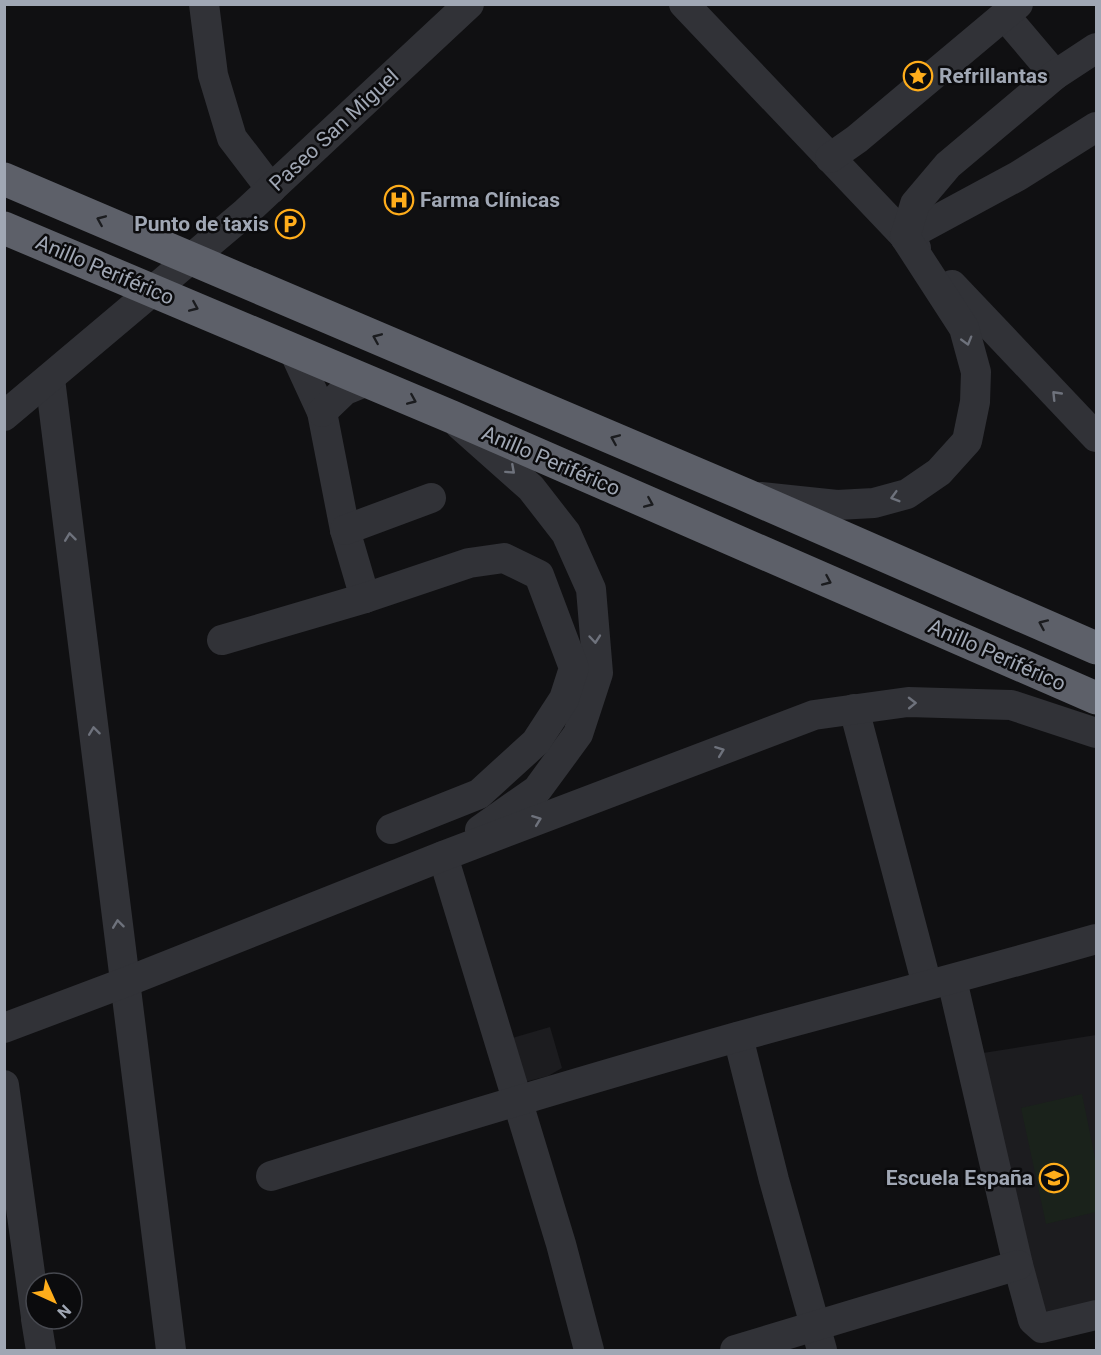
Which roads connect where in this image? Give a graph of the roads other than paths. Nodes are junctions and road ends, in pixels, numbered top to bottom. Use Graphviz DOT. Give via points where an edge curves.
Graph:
graph roads {
  1 [pos="204,4"];
  2 [pos="469,4"];
  3 [pos="684,4"];
  4 [pos="1011,10"];
  5 [pos="1096,48"];
  6 [pos="1055,75"];
  7 [pos="1096,127"];
  8 [pos="830,158"];
  9 [pos="4,179"];
  10 [pos="271,189"];
  11 [pos="4,228"];
  12 [pos="906,237"];
  13 [pos="293,350"];
  14 [pos="50,379"];
  15 [pos="367,381"];
  16 [pos="322,412"];
  17 [pos="4,416"];
  18 [pos="452,417"];
  19 [pos="1096,437"];
  20 [pos="746,495"];
  21 [pos="431,498"];
  22 [pos="345,530"];
  23 [pos="365,598"];
  24 [pos="222,640"];
  25 [pos="1096,648"];
  26 [pos="1096,698"];
  27 [pos="854,710"];
  28 [pos="1096,733"];
  29 [pos="391,829"];
  30 [pos="443,856"];
  31 [pos="1096,939"];
  32 [pos="126,982"];
  33 [pos="940,983"];
  34 [pos="4,1028"];
  35 [pos="738,1037"];
  36 [pos="4,1085"];
  37 [pos="517,1100"];
  38 [pos="271,1176"];
  39 [pos="1018,1265"];
  40 [pos="30,1271"];
  41 [pos="1096,1315"];
  42 [pos="38,1331"];
  43 [pos="819,1338"];
  44 [pos="40,1350"];
  45 [pos="171,1350"];
  46 [pos="589,1350"];
  47 [pos="735,1350"];
  1 -- 10 [label="street" via="213,75 232,138"];
  2 -- 10 [label="street, Paseo San Miguel"];
  3 -- 8 [label="street"];
  4 -- 6 [label="street"];
  4 -- 8 [label="street"];
  5 -- 6 [label="street"];
  6 -- 12 [label="street" via="948,165 915,204"];
  7 -- 12 [label="street" via="1018,176"];
  8 -- 12 [label="street"];
  20 -- 9 [label="highway, Anillo Periférico, one-way"];
  10 -- 14 [label="street, Paseo San Miguel"];
  11 -- 13 [label="highway, Anillo Periférico, one-way"];
  19 -- 12 [label="street, one-way"];
  12 -- 20 [label="street, one-way" via="963,328 976,372 967,441 939,472 907,494 874,503 837,505"];
  13 -- 15 [label="highway, Anillo Periférico"];
  13 -- 16 [label="street"];
  14 -- 17 [label="street, Paseo San Miguel"];
  32 -- 14 [label="street, one-way"];
  15 -- 16 [label="street" via="345,390"];
  15 -- 18 [label="highway, Anillo Periférico, one-way"];
  16 -- 22 [label="street"];
  18 -- 26 [label="highway, Anillo Periférico, one-way"];
  18 -- 30 [label="street, one-way" via="531,488 566,533 591,590 598,673 578,734 537,790"];
  25 -- 20 [label="highway, Anillo Periférico, one-way"];
  21 -- 22 [label="street"];
  22 -- 23 [label="street"];
  23 -- 24 [label="street"];
  23 -- 29 [label="street" via="469,563 504,558 539,575 574,668 564,699 536,742 479,794"];
  27 -- 28 [label="street, one-way" via="908,702 1011,705"];
  30 -- 27 [label="street, one-way" via="814,715"];
  27 -- 33 [label="street"];
  30 -- 32 [label="street"];
  30 -- 37 [label="street"];
  31 -- 33 [label="street"];
  32 -- 34 [label="street"];
  32 -- 45 [label="street"];
  33 -- 35 [label="street"];
  33 -- 39 [label="street"];
  35 -- 37 [label="street"];
  35 -- 43 [label="street"];
  36 -- 40 [label="street"];
  37 -- 38 [label="street"];
  37 -- 46 [label="street"];
  39 -- 41 [label="street" via="1033,1320 1042,1328"];
  39 -- 43 [label="street"];
  42 -- 44 [label="street"];
  43 -- 47 [label="street"];
}
